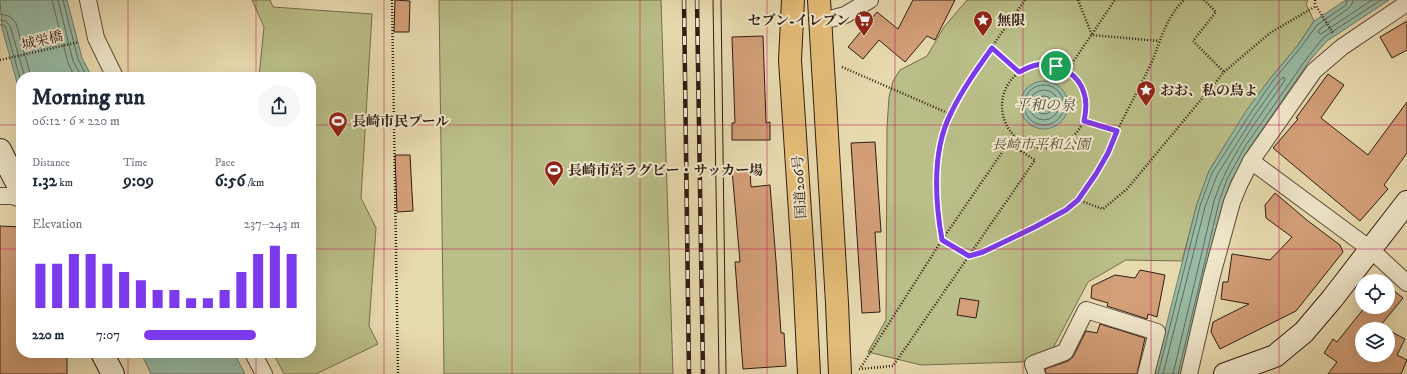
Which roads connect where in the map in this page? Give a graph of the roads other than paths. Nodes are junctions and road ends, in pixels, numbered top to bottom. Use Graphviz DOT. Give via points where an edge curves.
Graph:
graph roads {
  1 [pos="88,0"];
  2 [pos="793,0"];
  3 [pos="819,0"];
  4 [pos="870,0"];
  5 [pos="1407,3"];
  6 [pos="819,22"];
  7 [pos="113,72"];
  8 [pos="4,159"];
  9 [pos="1251,161"];
  10 [pos="16,182"];
  11 [pos="0,196"];
  12 [pos="16,197"];
  13 [pos="1407,202"];
  14 [pos="1370,249"];
  15 [pos="1407,283"];
  16 [pos="105,358"];
  17 [pos="256,358"];
  18 [pos="849,371"];
  19 [pos="1235,372"];
  20 [pos="113,374"];
  21 [pos="264,374"];
  22 [pos="809,374"];
  23 [pos="1037,374"];
  24 [pos="1146,374"];
  25 [pos="1189,374"];
  1 -- 7 [label="street" via="96,38"];
  2 -- 22 [label="highway, 国道206号" via="790,60"];
  3 -- 6 [label="highway"];
  4 -- 6 [label="street" via="845,15"];
  5 -- 9 [label="street" via="1342,47 1314,71"];
  6 -- 18 [label="highway" via="837,303"];
  8 -- 10 [label="street"];
  9 -- 14 [label="street"];
  9 -- 25 [label="street" via="1232,202"];
  11 -- 12 [label="street"];
  13 -- 14 [label="street"];
  14 -- 15 [label="street"];
  14 -- 19 [label="street" via="1304,332 1275,356"];
  16 -- 20 [label="street"];
  17 -- 21 [label="street"];
  23 -- 24 [label="street" via="1033,364 1065,352 1086,310 1157,332"];
}
